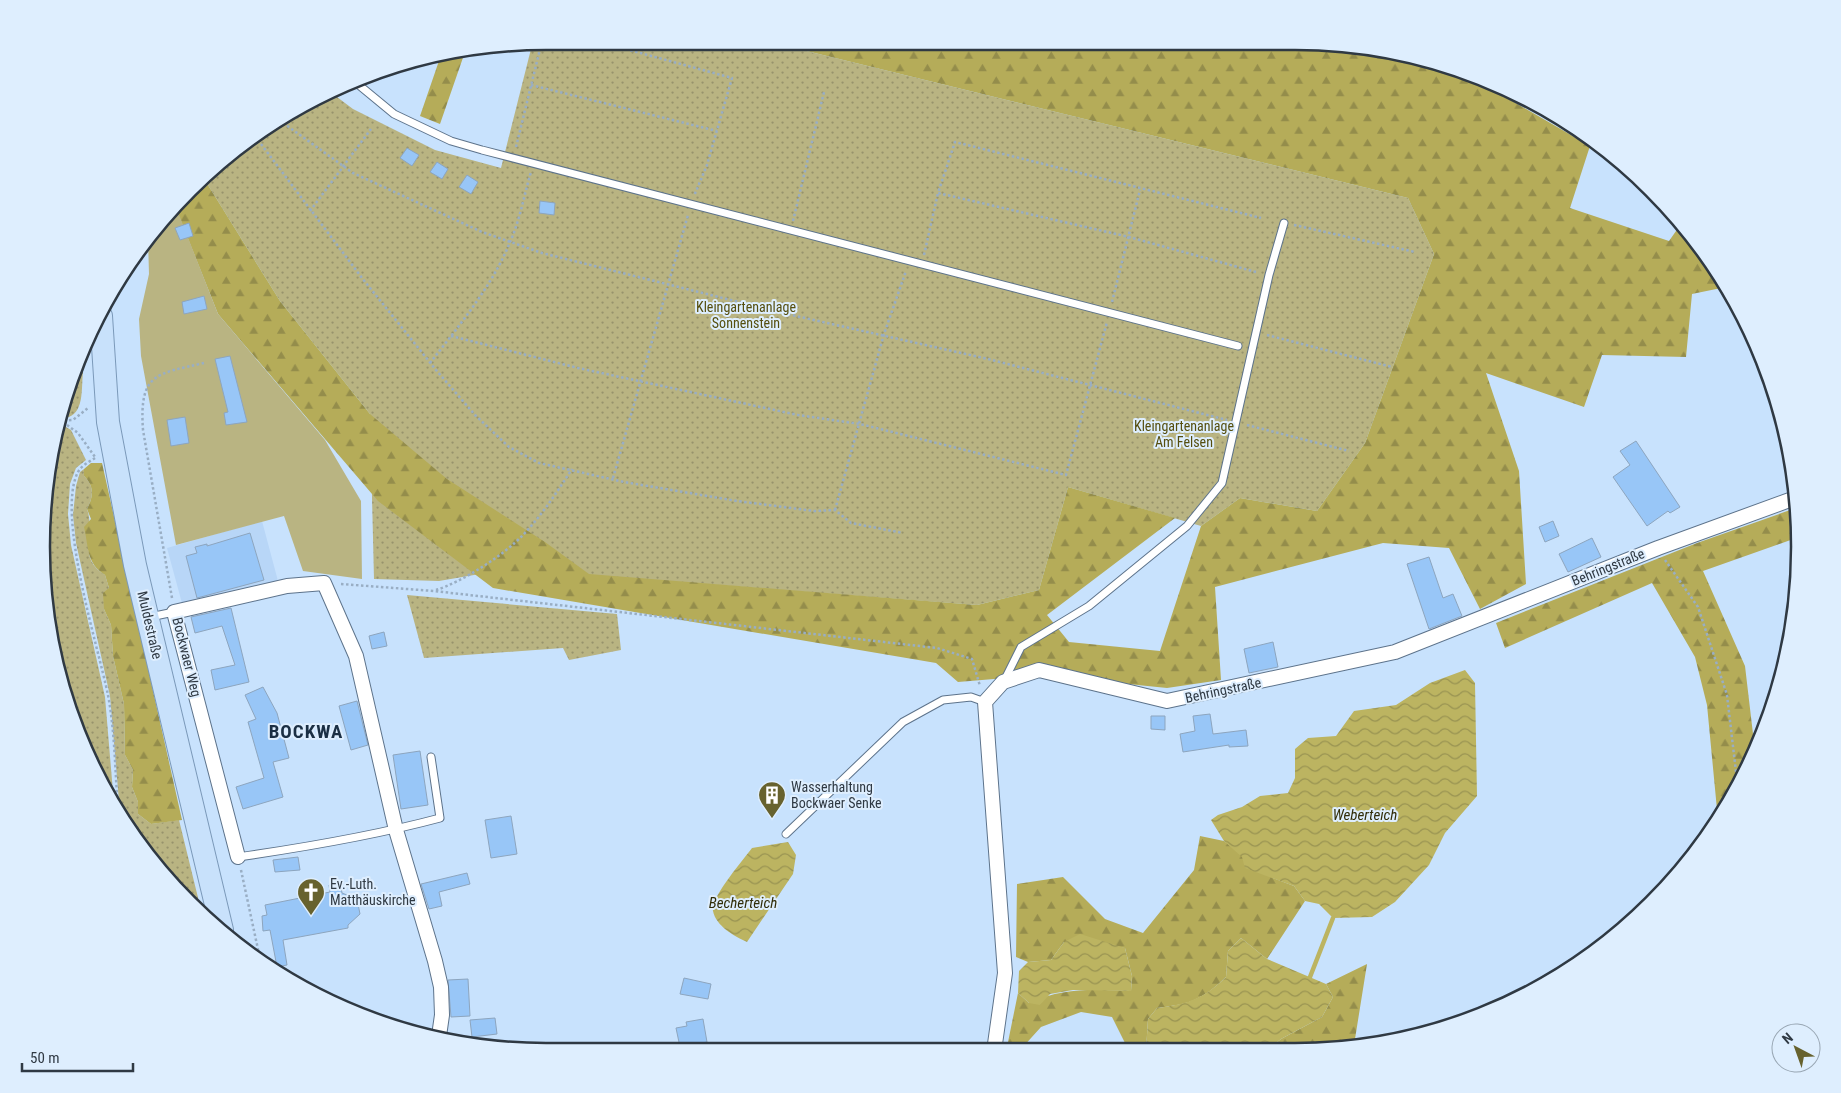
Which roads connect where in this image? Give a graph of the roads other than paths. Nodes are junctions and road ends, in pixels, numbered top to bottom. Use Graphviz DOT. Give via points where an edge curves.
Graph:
graph roads {
  1 [pos="360,86"];
  2 [pos="1284,223"];
  3 [pos="102,325"];
  4 [pos="1238,346"];
  5 [pos="1789,500"];
  6 [pos="174,612"];
  7 [pos="148,617"];
  8 [pos="1003,682"];
  9 [pos="985,702"];
  10 [pos="431,757"];
  11 [pos="396,830"];
  12 [pos="786,834"];
  13 [pos="238,857"];
  14 [pos="220,921"];
  15 [pos="440,1031"];
  16 [pos="995,1043"];
  1 -- 4 [label="lane" via="394,114 451,141 690,206"];
  2 -- 8 [label="lane" via="1269,275 1222,483 1188,526 1090,606 1021,647"];
  3 -- 7 [label="main road, Muldestraße" via="108,422"];
  5 -- 8 [label="street, Behringstraße" via="1395,652 1167,701 1039,670"];
  6 -- 7 [label="lane"];
  6 -- 11 [label="street, Bockwaer Weg" via="287,586 324,583 356,656"];
  6 -- 13 [label="street, Bockwaer Weg"];
  7 -- 14 [label="main road, Muldestraße"];
  8 -- 9 [label="street, Behringstraße"];
  9 -- 12 [label="lane" via="971,698 943,700 903,722"];
  9 -- 16 [label="street" via="1005,973"];
  10 -- 11 [label="lane" via="440,818"];
  11 -- 13 [label="lane" via="326,845"];
  11 -- 15 [label="street" via="441,987"];
}
